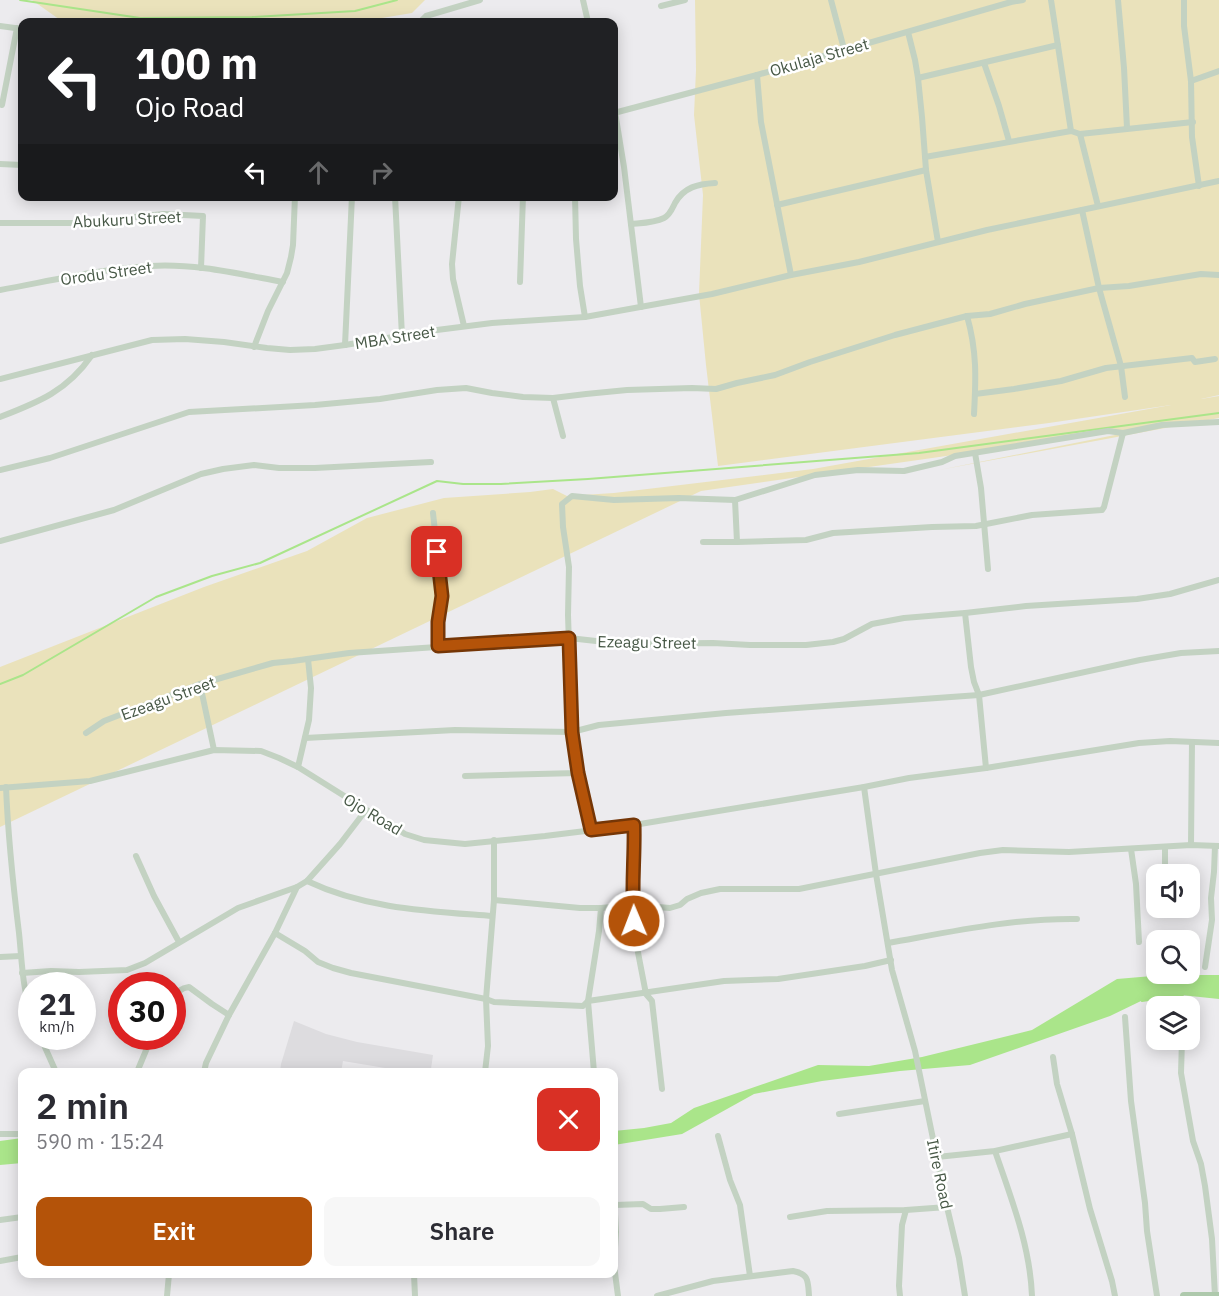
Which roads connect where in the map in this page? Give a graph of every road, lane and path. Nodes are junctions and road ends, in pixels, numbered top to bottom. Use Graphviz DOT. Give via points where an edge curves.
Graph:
graph roads {
  1 [pos="480,0"];
  2 [pos="583,0"];
  3 [pos="685,0"];
  4 [pos="831,0"];
  5 [pos="1023,0"];
  6 [pos="1050,0"];
  7 [pos="1118,0"];
  8 [pos="1184,0"];
  9 [pos="661,6"];
  10 [pos="424,18"];
  11 [pos="587,18"];
  12 [pos="0,26"];
  13 [pos="18,28"];
  14 [pos="908,32"];
  15 [pos="18,37"];
  16 [pos="1058,45"];
  17 [pos="844,49"];
  18 [pos="984,63"];
  19 [pos="1219,71"];
  20 [pos="757,75"];
  21 [pos="918,78"];
  22 [pos="1191,81"];
  23 [pos="2,105"];
  24 [pos="618,111"];
  25 [pos="1193,122"];
  26 [pos="1127,129"];
  27 [pos="1071,131"];
  28 [pos="618,134"];
  29 [pos="1080,134"];
  30 [pos="1009,141"];
  31 [pos="925,157"];
  32 [pos="0,164"];
  33 [pos="18,165"];
  34 [pos="926,170"];
  35 [pos="1219,181"];
  36 [pos="716,183"];
  37 [pos="1199,186"];
  38 [pos="295,201"];
  39 [pos="352,201"];
  40 [pos="395,201"];
  41 [pos="458,201"];
  42 [pos="523,201"];
  43 [pos="575,201"];
  44 [pos="777,205"];
  45 [pos="1098,206"];
  46 [pos="1082,210"];
  47 [pos="0,223"];
  48 [pos="631,224"];
  49 [pos="938,242"];
  50 [pos="201,268"];
  51 [pos="791,275"];
  52 [pos="1219,275"];
  53 [pos="283,282"];
  54 [pos="520,282"];
  55 [pos="1099,288"];
  56 [pos="0,290"];
  57 [pos="641,307"];
  58 [pos="967,316"];
  59 [pos="585,317"];
  60 [pos="464,326"];
  61 [pos="402,336"];
  62 [pos="345,345"];
  63 [pos="254,347"];
  64 [pos="92,355"];
  65 [pos="1215,359"];
  66 [pos="1121,366"];
  67 [pos="0,379"];
  68 [pos="975,394"];
  69 [pos="1125,397"];
  70 [pos="553,398"];
  71 [pos="974,414"];
  72 [pos="0,417"];
  73 [pos="1219,422"];
  74 [pos="1123,433"];
  75 [pos="563,436"];
  76 [pos="975,453"];
  77 [pos="431,462"];
  78 [pos="0,470"];
  79 [pos="735,500"];
  80 [pos="433,513"];
  81 [pos="984,524"];
  82 [pos="0,541"];
  83 [pos="703,542"];
  84 [pos="737,542"];
  85 [pos="988,570"];
  86 [pos="1219,580"];
  87 [pos="965,613"];
  88 [pos="569,638"];
  89 [pos="438,646"];
  90 [pos="1219,651"];
  91 [pos="308,659"];
  92 [pos="200,684"];
  93 [pos="979,695"];
  94 [pos="572,732"];
  95 [pos="86,734"];
  96 [pos="304,738"];
  97 [pos="1192,742"];
  98 [pos="1219,743"];
  99 [pos="214,750"];
  100 [pos="298,767"];
  101 [pos="986,768"];
  102 [pos="578,773"];
  103 [pos="465,776"];
  104 [pos="3,787"];
  105 [pos="864,787"];
  106 [pos="366,810"];
  107 [pos="634,825"];
  108 [pos="591,830"];
  109 [pos="494,840"];
  110 [pos="1191,845"];
  111 [pos="1217,846"];
  112 [pos="1165,847"];
  113 [pos="1131,849"];
  114 [pos="136,856"];
  115 [pos="1165,864"];
  116 [pos="876,874"];
  117 [pos="307,881"];
  118 [pos="297,887"];
  119 [pos="494,900"];
  120 [pos="633,905"];
  121 [pos="601,908"];
  122 [pos="492,916"];
  123 [pos="1077,919"];
  124 [pos="275,933"];
  125 [pos="179,942"];
  126 [pos="1139,942"];
  127 [pos="888,943"];
  128 [pos="21,956"];
  129 [pos="0,957"];
  130 [pos="891,960"];
  131 [pos="1205,967"];
  132 [pos="22,972"];
  133 [pos="36,972"];
  134 [pos="79,972"];
  135 [pos="79,972"];
  136 [pos="186,987"];
  137 [pos="646,993"];
  138 [pos="486,999"];
  139 [pos="588,1001"];
  140 [pos="229,1016"];
  141 [pos="1125,1017"];
  142 [pos="46,1050"];
  143 [pos="146,1050"];
  144 [pos="1182,1050"];
  145 [pos="1053,1057"];
  146 [pos="54,1068"];
  147 [pos="139,1068"];
  148 [pos="205,1068"];
  149 [pos="485,1068"];
  150 [pos="594,1068"];
  151 [pos="662,1089"];
  152 [pos="925,1101"];
  153 [pos="839,1114"];
  154 [pos="0,1134"];
  155 [pos="18,1134"];
  156 [pos="1072,1134"];
  157 [pos="718,1136"];
  158 [pos="995,1151"];
  159 [pos="937,1157"];
  160 [pos="618,1205"];
  161 [pos="684,1207"];
  162 [pos="947,1207"];
  163 [pos="906,1210"];
  164 [pos="790,1217"];
  165 [pos="18,1218"];
  166 [pos="0,1220"];
  167 [pos="18,1258"];
  168 [pos="0,1261"];
  169 [pos="750,1276"];
  170 [pos="169,1278"];
  171 [pos="414,1278"];
  172 [pos="616,1278"];
  173 [pos="679,1293"];
  174 [pos="167,1296"];
  175 [pos="415,1296"];
  176 [pos="618,1296"];
  177 [pos="657,1296"];
  178 [pos="809,1296"];
  179 [pos="900,1296"];
  180 [pos="965,1296"];
  181 [pos="1032,1296"];
  182 [pos="1115,1296"];
  183 [pos="1157,1296"];
  184 [pos="1184,1296"];
  185 [pos="1217,1296"];
  1 -- 10 [label="street"];
  2 -- 11 [label="street"];
  3 -- 9 [label="street"];
  4 -- 17 [label="street"];
  5 -- 14 [label="street, Okulaja Street"];
  6 -- 16 [label="street"];
  7 -- 26 [label="street"];
  8 -- 22 [label="street"];
  12 -- 13 [label="street"];
  14 -- 17 [label="street, Okulaja Street"];
  14 -- 21 [label="street"];
  15 -- 23 [label="street"];
  16 -- 18 [label="street"];
  16 -- 27 [label="street"];
  17 -- 20 [label="street, Okulaja Street"];
  18 -- 21 [label="street"];
  18 -- 30 [label="street"];
  19 -- 22 [label="street"];
  20 -- 24 [label="street, Okulaja Street"];
  20 -- 44 [label="street" via="761,122"];
  21 -- 31 [label="street"];
  22 -- 25 [label="street"];
  25 -- 26 [label="street"];
  25 -- 37 [label="street"];
  26 -- 29 [label="street"];
  27 -- 29 [label="street"];
  27 -- 30 [label="street"];
  28 -- 48 [label="street"];
  29 -- 45 [label="street"];
  30 -- 31 [label="street"];
  31 -- 34 [label="street"];
  32 -- 33 [label="street"];
  34 -- 44 [label="street"];
  34 -- 49 [label="street"];
  35 -- 37 [label="street, MBA Street"];
  36 -- 48 [label="street" via="688,188 666,217"];
  37 -- 45 [label="street, MBA Street"];
  38 -- 53 [label="street" via="293,245"];
  39 -- 62 [label="street"];
  40 -- 61 [label="street"];
  41 -- 60 [label="street" via="452,264"];
  42 -- 54 [label="street"];
  43 -- 59 [label="street"];
  44 -- 51 [label="street"];
  45 -- 46 [label="street, MBA Street"];
  46 -- 49 [label="street, MBA Street"];
  46 -- 55 [label="street"];
  47 -- 50 [label="street, Abukuru Street" via="76,223 164,214 203,216"];
  48 -- 57 [label="street"];
  49 -- 51 [label="street, MBA Street"];
  50 -- 53 [label="street, Orodu Street"];
  50 -- 56 [label="street, Orodu Street" via="152,266 111,270"];
  51 -- 57 [label="street, MBA Street"];
  52 -- 55 [label="street"];
  53 -- 63 [label="street"];
  55 -- 58 [label="street"];
  55 -- 66 [label="street"];
  57 -- 59 [label="street, MBA Street"];
  58 -- 68 [label="street" via="975,354"];
  58 -- 70 [label="street" via="716,390 627,390"];
  59 -- 60 [label="street, MBA Street"];
  60 -- 61 [label="street, MBA Street"];
  61 -- 62 [label="street, MBA Street"];
  62 -- 63 [label="street, MBA Street" via="290,350"];
  63 -- 64 [label="street, MBA Street" via="184,339 152,340"];
  64 -- 67 [label="street, MBA Street"];
  64 -- 72 [label="street" via="70,382 54,393"];
  65 -- 66 [label="street"];
  66 -- 68 [label="street" via="1036,386"];
  66 -- 69 [label="street"];
  68 -- 71 [label="street"];
  70 -- 75 [label="street"];
  70 -- 78 [label="street" via="523,398 466,388 315,405 189,412 50,458"];
  73 -- 74 [label="street" via="1162,425"];
  74 -- 76 [label="street" via="1108,430"];
  74 -- 81 [label="street" via="1102,510 1032,515"];
  76 -- 79 [label="street" via="904,471 858,470 815,475"];
  76 -- 81 [label="street"];
  77 -- 82 [label="street" via="315,468 239,466 201,474 114,510"];
  79 -- 84 [label="street"];
  79 -- 88 [label="street" via="572,496 562,504 569,567"];
  80 -- 89 [label="street" via="442,596"];
  81 -- 84 [label="street" via="833,533 806,540"];
  81 -- 85 [label="street"];
  83 -- 84 [label="street"];
  86 -- 87 [label="street, Ezeagu Street" via="1137,599"];
  87 -- 88 [label="street, Ezeagu Street" via="872,624 844,639 806,645 623,644"];
  87 -- 93 [label="street" via="971,668"];
  88 -- 89 [label="street, Ezeagu Street"];
  88 -- 94 [label="street"];
  89 -- 91 [label="street, Ezeagu Street"];
  90 -- 93 [label="street" via="1140,660"];
  91 -- 92 [label="street, Ezeagu Street" via="273,663"];
  91 -- 96 [label="street" via="311,688"];
  92 -- 95 [label="street, Ezeagu Street" via="104,721"];
  92 -- 99 [label="street"];
  93 -- 94 [label="street" via="726,713 599,725"];
  93 -- 101 [label="street"];
  94 -- 96 [label="street" via="471,729"];
  94 -- 102 [label="street"];
  96 -- 100 [label="street"];
  97 -- 98 [label="street, Ojo Road"];
  97 -- 101 [label="street, Ojo Road" via="1139,743"];
  97 -- 110 [label="street"];
  99 -- 100 [label="street, Ojo Road" via="261,751"];
  99 -- 104 [label="street, Ojo Road" via="90,782"];
  100 -- 106 [label="street, Ojo Road"];
  101 -- 105 [label="street, Ojo Road"];
  102 -- 103 [label="street"];
  102 -- 108 [label="street"];
  104 -- 128 [label="street"];
  105 -- 107 [label="street, Ojo Road"];
  105 -- 116 [label="street, Itire Road"];
  106 -- 109 [label="street, Ojo Road" via="405,834 424,840 465,844"];
  106 -- 117 [label="street"];
  107 -- 108 [label="street, Ojo Road"];
  107 -- 120 [label="street"];
  108 -- 109 [label="street, Ojo Road"];
  109 -- 119 [label="street"];
  110 -- 111 [label="street"];
  110 -- 112 [label="street"];
  111 -- 131 [label="street"];
  112 -- 113 [label="street"];
  112 -- 115 [label="street"];
  113 -- 116 [label="street" via="1003,850"];
  113 -- 126 [label="street"];
  114 -- 125 [label="street"];
  116 -- 120 [label="street" via="799,889 720,889 700,893 670,908"];
  116 -- 127 [label="street, Itire Road"];
  117 -- 118 [label="street"];
  117 -- 122 [label="street" via="371,903"];
  118 -- 124 [label="street"];
  118 -- 125 [label="street" via="238,908"];
  119 -- 121 [label="street"];
  119 -- 122 [label="street"];
  120 -- 121 [label="street"];
  120 -- 137 [label="street"];
  121 -- 139 [label="street"];
  122 -- 138 [label="street"];
  123 -- 127 [label="street" via="1046,918"];
  124 -- 138 [label="street" via="333,968"];
  124 -- 140 [label="street"];
  125 -- 134 [label="street" via="127,970"];
  127 -- 130 [label="street, Itire Road"];
  128 -- 129 [label="street"];
  128 -- 132 [label="street"];
  130 -- 137 [label="street" via="778,979 724,981"];
  130 -- 152 [label="street, Itire Road"];
  133 -- 135 [label="street"];
  136 -- 140 [label="street"];
  137 -- 139 [label="street"];
  137 -- 151 [label="street" via="652,1001"];
  138 -- 139 [label="street" via="575,1006"];
  138 -- 149 [label="street"];
  139 -- 150 [label="street"];
  140 -- 148 [label="street"];
  141 -- 183 [label="street" via="1133,1114"];
  142 -- 146 [label="street"];
  143 -- 147 [label="street"];
  144 -- 185 [label="street" via="1181,1073 1205,1186"];
  145 -- 156 [label="street"];
  152 -- 153 [label="street"];
  152 -- 159 [label="street, Itire Road"];
  154 -- 155 [label="street"];
  156 -- 158 [label="street"];
  156 -- 182 [label="street"];
  157 -- 169 [label="street" via="740,1205"];
  158 -- 159 [label="street"];
  158 -- 181 [label="street" via="1021,1229"];
  159 -- 162 [label="street, Itire Road"];
  160 -- 161 [label="street" via="643,1204 651,1209"];
  162 -- 163 [label="street"];
  162 -- 180 [label="street, Itire Road"];
  163 -- 164 [label="street" via="827,1211"];
  163 -- 179 [label="street"];
  165 -- 166 [label="street"];
  167 -- 168 [label="street"];
  169 -- 173 [label="street" via="713,1281"];
  169 -- 178 [label="street" via="800,1273 808,1281"];
  170 -- 174 [label="street"];
  171 -- 175 [label="street"];
  172 -- 176 [label="street"];
  173 -- 177 [label="street"];
  184 -- 185 [label="main road"];
}
